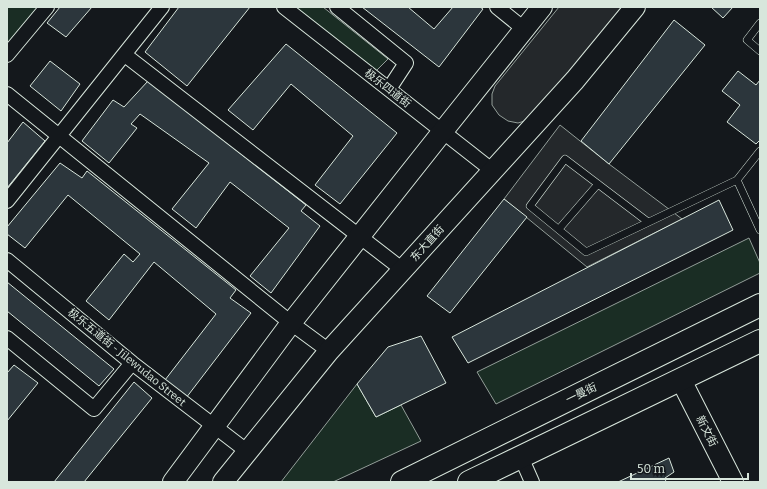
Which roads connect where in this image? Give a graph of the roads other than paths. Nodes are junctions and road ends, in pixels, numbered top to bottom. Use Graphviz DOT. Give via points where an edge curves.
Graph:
graph roads {
  1 [pos="47,7"];
  2 [pos="162,7"];
  3 [pos="284,7"];
  4 [pos="337,7"];
  5 [pos="497,7"];
  6 [pos="542,7"];
  7 [pos="635,7"];
  8 [pos="760,23"];
  9 [pos="524,29"];
  10 [pos="760,51"];
  11 [pos="7,54"];
  12 [pos="125,54"];
  13 [pos="389,89"];
  14 [pos="7,94"];
  15 [pos="443,131"];
  16 [pos="60,137"];
  17 [pos="760,151"];
  18 [pos="493,171"];
  19 [pos="737,180"];
  20 [pos="598,184"];
  21 [pos="7,201"];
  22 [pos="648,222"];
  23 [pos="558,230"];
  24 [pos="760,230"];
  25 [pos="361,236"];
  26 [pos="7,260"];
  27 [pos="403,270"];
  28 [pos="760,305"];
  29 [pos="291,324"];
  30 [pos="7,338"];
  31 [pos="760,341"];
  32 [pos="329,351"];
  33 [pos="132,363"];
  34 [pos="681,380"];
  35 [pos="214,426"];
  36 [pos="248,452"];
  37 [pos="521,457"];
  38 [pos="173,482"];
  39 [pos="223,482"];
  40 [pos="232,482"];
  41 [pos="402,482"];
  42 [pos="469,482"];
  43 [pos="532,482"];
  44 [pos="733,482"];
  1 -- 11 [label="street"];
  2 -- 12 [label="street"];
  3 -- 13 [label="street, 极乐四道街"];
  4 -- 13 [label="street" via="406,63"];
  5 -- 9 [label="street"];
  6 -- 9 [label="main road"];
  7 -- 18 [label="main road, 东大直街" via="575,80"];
  8 -- 10 [label="lane" via="747,40"];
  9 -- 15 [label="main road"];
  12 -- 16 [label="street"];
  12 -- 25 [label="street"];
  13 -- 15 [label="street, 极乐四道街"];
  14 -- 16 [label="street"];
  15 -- 18 [label="street, 极乐四道街"];
  15 -- 25 [label="main road"];
  16 -- 21 [label="street"];
  16 -- 29 [label="street"];
  17 -- 19 [label="lane"];
  18 -- 27 [label="main road, 东大直街"];
  19 -- 22 [label="lane"];
  19 -- 24 [label="lane"];
  20 -- 22 [label="lane"];
  20 -- 23 [label="lane"];
  20 -- 23 [label="lane" via="565,159 530,206"];
  22 -- 23 [label="lane" via="586,252"];
  25 -- 27 [label="street"];
  25 -- 29 [label="main road"];
  26 -- 33 [label="street, 极乐五道街 - Jilewudao Street"];
  27 -- 32 [label="main road, 东大直街"];
  28 -- 41 [label="main road, 一曼街"];
  29 -- 32 [label="street"];
  29 -- 35 [label="main road"];
  30 -- 33 [label="street" via="94,409"];
  31 -- 34 [label="main road"];
  32 -- 36 [label="main road, 东大直街"];
  33 -- 35 [label="street, 极乐五道街 - Jilewudao Street"];
  34 -- 37 [label="main road"];
  34 -- 44 [label="main road, 新文街"];
  35 -- 36 [label="street, 极乐五道街 - Jilewudao Street"];
  35 -- 38 [label="main road"];
  36 -- 39 [label="main road, 东大直街"];
  36 -- 40 [label="main road"];
  37 -- 42 [label="main road"];
  37 -- 43 [label="street"];
}
